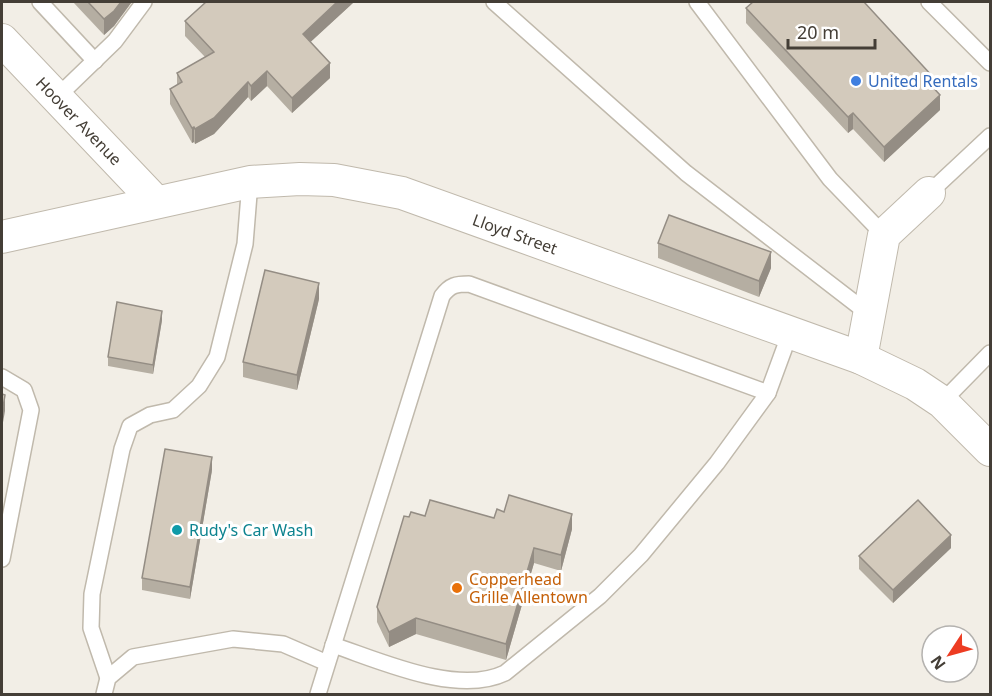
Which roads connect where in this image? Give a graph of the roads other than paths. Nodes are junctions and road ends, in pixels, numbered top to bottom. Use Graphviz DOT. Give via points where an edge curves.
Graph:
graph roads {
  1 [pos="40,2"];
  2 [pos="144,2"];
  3 [pos="494,2"];
  4 [pos="697,2"];
  5 [pos="929,2"];
  6 [pos="2,40"];
  7 [pos="95,61"];
  8 [pos="990,63"];
  9 [pos="57,97"];
  10 [pos="990,136"];
  11 [pos="250,182"];
  12 [pos="929,193"];
  13 [pos="156,202"];
  14 [pos="884,235"];
  15 [pos="2,237"];
  16 [pos="869,314"];
  17 [pos="790,333"];
  18 [pos="990,352"];
  19 [pos="861,358"];
  20 [pos="2,377"];
  21 [pos="768,393"];
  22 [pos="942,402"];
  23 [pos="990,450"];
  24 [pos="2,559"];
  25 [pos="333,645"];
  26 [pos="327,663"];
  27 [pos="108,678"];
  28 [pos="104,694"];
  29 [pos="318,694"];
  1 -- 7 [label="lane"];
  2 -- 7 [label="lane"];
  3 -- 16 [label="lane" via="686,173"];
  4 -- 14 [label="lane" via="830,179"];
  5 -- 8 [label="lane"];
  6 -- 9 [label="street, Hoover Avenue"];
  7 -- 9 [label="lane"];
  9 -- 13 [label="street, Hoover Avenue"];
  10 -- 12 [label="lane"];
  11 -- 13 [label="street, Lloyd Street"];
  11 -- 17 [label="street, Lloyd Street" via="334,180 402,193"];
  11 -- 27 [label="lane" via="245,244 216,357 199,386 173,410 150,415 130,426 122,449 92,594 91,628"];
  12 -- 14 [label="street"];
  13 -- 15 [label="street, Lloyd Street"];
  14 -- 16 [label="street"];
  16 -- 19 [label="street"];
  17 -- 19 [label="street, Lloyd Street"];
  17 -- 21 [label="lane"];
  18 -- 22 [label="lane"];
  19 -- 22 [label="street, Lloyd Street"];
  20 -- 24 [label="lane" via="24,390 31,410"];
  21 -- 25 [label="lane" via="717,463 640,555 600,596 505,673 491,680 439,680"];
  21 -- 25 [label="lane" via="469,284 449,288 442,296"];
  22 -- 23 [label="street, Lloyd Street"];
  25 -- 26 [label="lane"];
  26 -- 27 [label="lane" via="283,644 233,639 133,657"];
  26 -- 29 [label="lane"];
  27 -- 28 [label="lane"];
}
